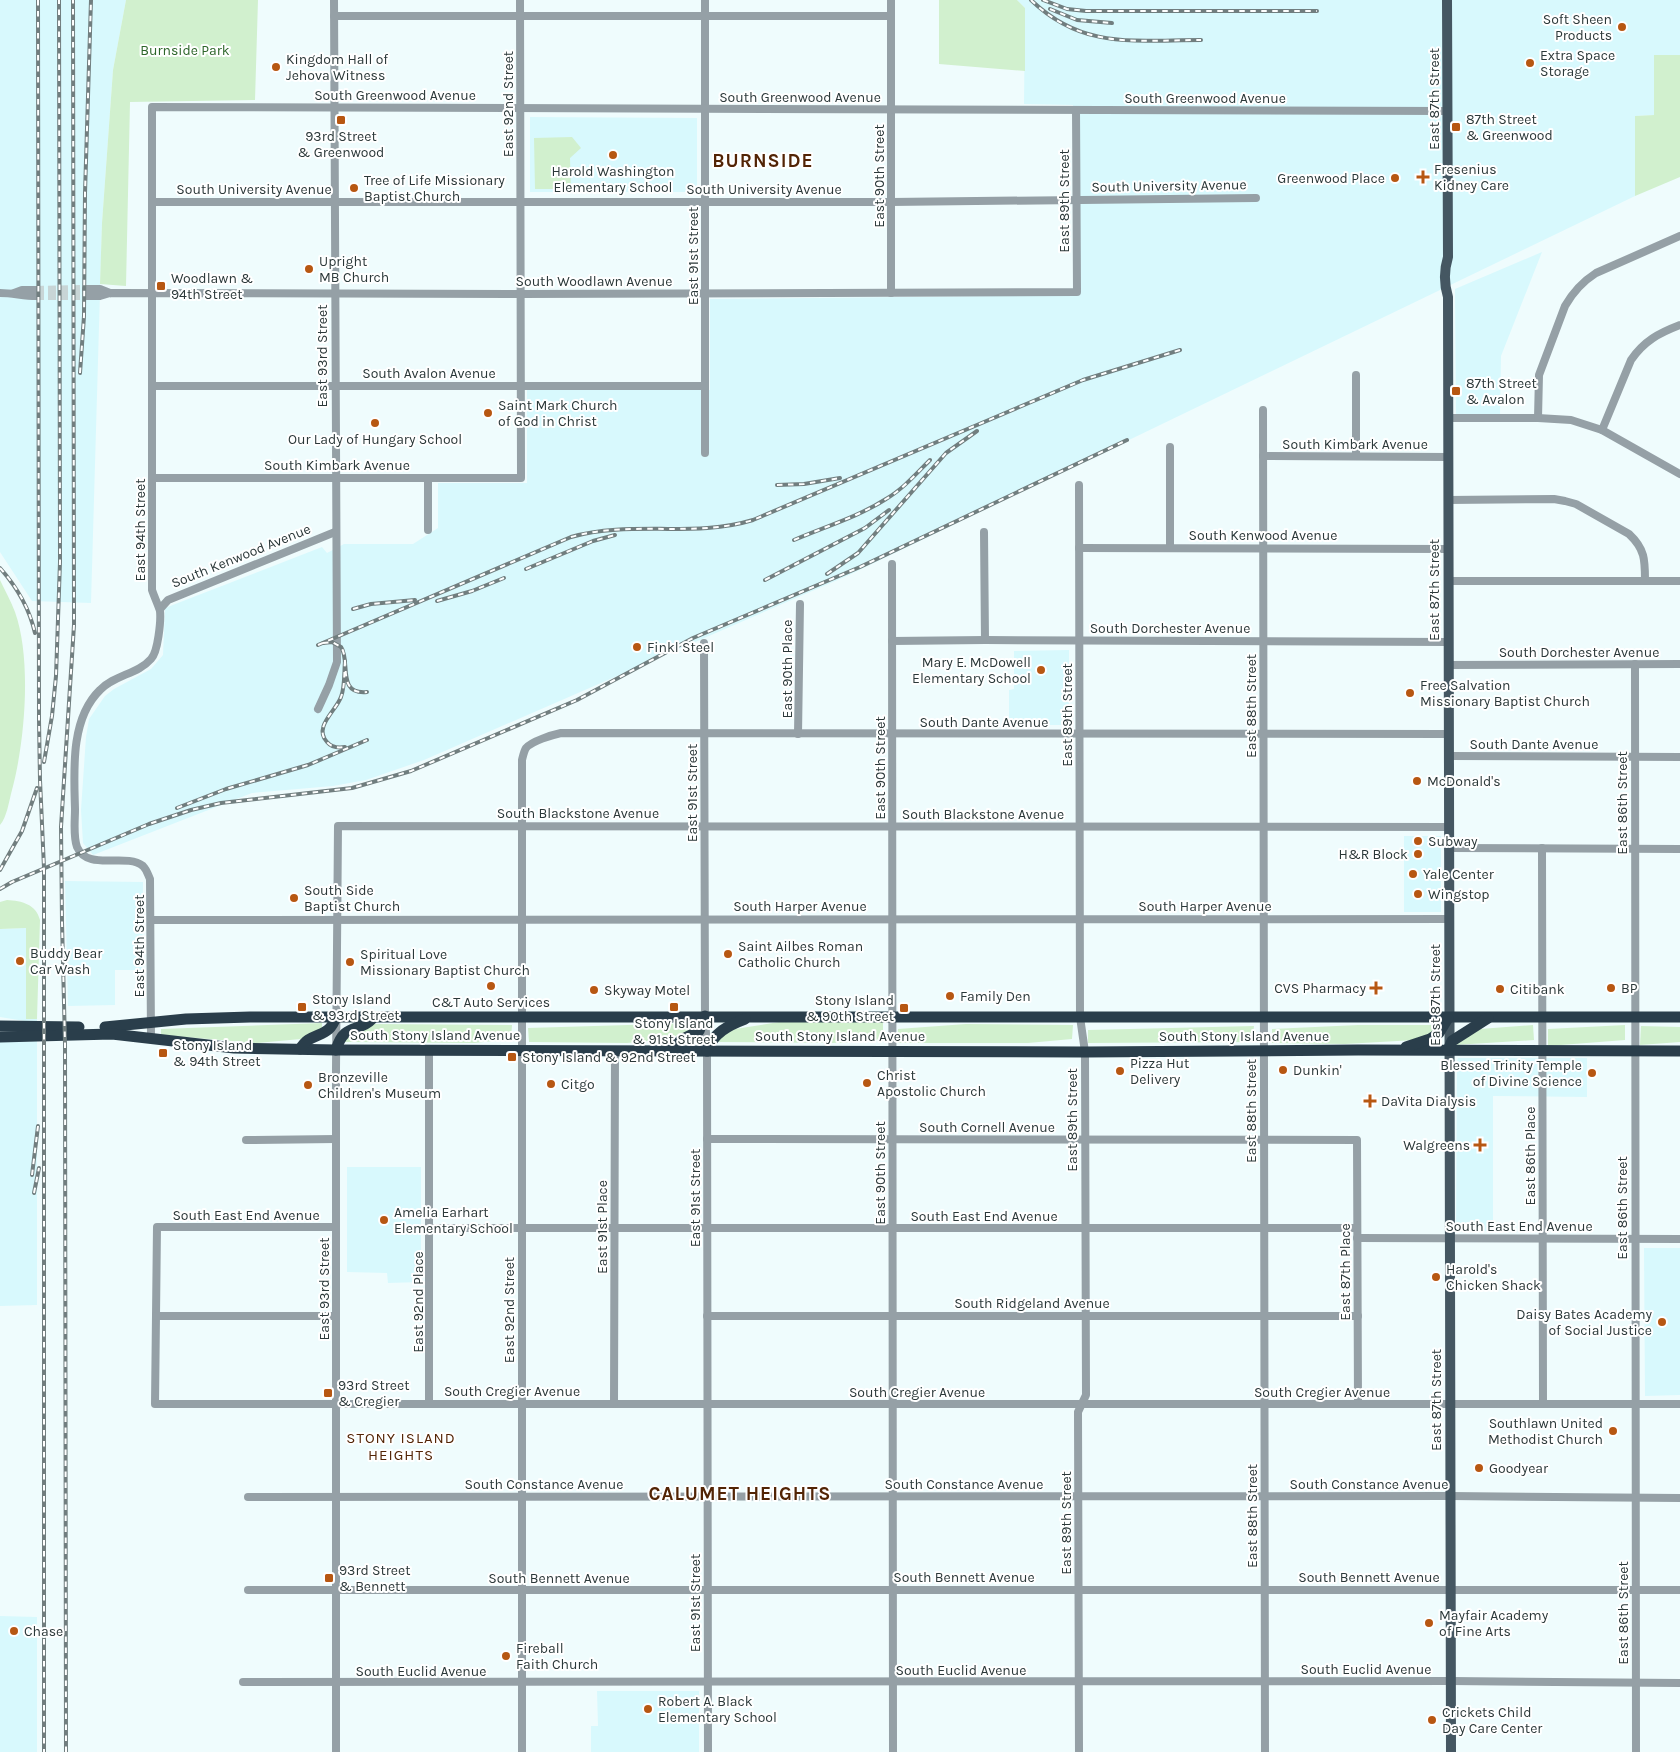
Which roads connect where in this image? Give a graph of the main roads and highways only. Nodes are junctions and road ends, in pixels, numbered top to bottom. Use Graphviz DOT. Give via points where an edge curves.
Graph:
graph roads {
  1 [pos="1447,0"];
  2 [pos="704,1016"];
  3 [pos="751,1016"];
  4 [pos="336,1017"];
  5 [pos="373,1017"];
  6 [pos="1448,1018"];
  7 [pos="1488,1018"];
  8 [pos="1680,1018"];
  9 [pos="0,1026"];
  10 [pos="0,1037"];
  11 [pos="300,1049"];
  12 [pos="336,1050"];
  13 [pos="669,1050"];
  14 [pos="1398,1050"];
  15 [pos="1448,1050"];
  16 [pos="707,1051"];
  17 [pos="1680,1051"];
  18 [pos="1451,1752"];
  1 -- 6 [label="main road, East 87th Street" via="1448,257 1452,266 1452,290 1448,297"];
  2 -- 3 [label="highway, South Stony Island Avenue"];
  2 -- 5 [label="highway, South Stony Island Avenue"];
  2 -- 13 [label="highway" via="699,1031"];
  3 -- 6 [label="highway, South Stony Island Avenue"];
  3 -- 16 [label="highway" via="719,1033"];
  4 -- 5 [label="highway, South Stony Island Avenue"];
  4 -- 9 [label="highway, South Stony Island Avenue" via="224,1017 115,1028"];
  4 -- 11 [label="highway" via="333,1026 307,1040"];
  5 -- 12 [label="highway" via="368,1023 343,1035"];
  6 -- 7 [label="highway, South Stony Island Avenue"];
  6 -- 14 [label="highway" via="1439,1033 1430,1039"];
  6 -- 15 [label="main road, East 87th Street"];
  7 -- 8 [label="highway, South Stony Island Avenue"];
  7 -- 15 [label="highway" via="1452,1041"];
  10 -- 11 [label="highway, South Stony Island Avenue" via="112,1034 234,1048"];
  11 -- 12 [label="highway, South Stony Island Avenue"];
  12 -- 13 [label="highway, South Stony Island Avenue"];
  13 -- 16 [label="highway, South Stony Island Avenue"];
  14 -- 15 [label="highway, South Stony Island Avenue"];
  14 -- 16 [label="highway, South Stony Island Avenue"];
  15 -- 17 [label="highway, South Stony Island Avenue"];
  15 -- 18 [label="main road, East 87th Street"];
}
